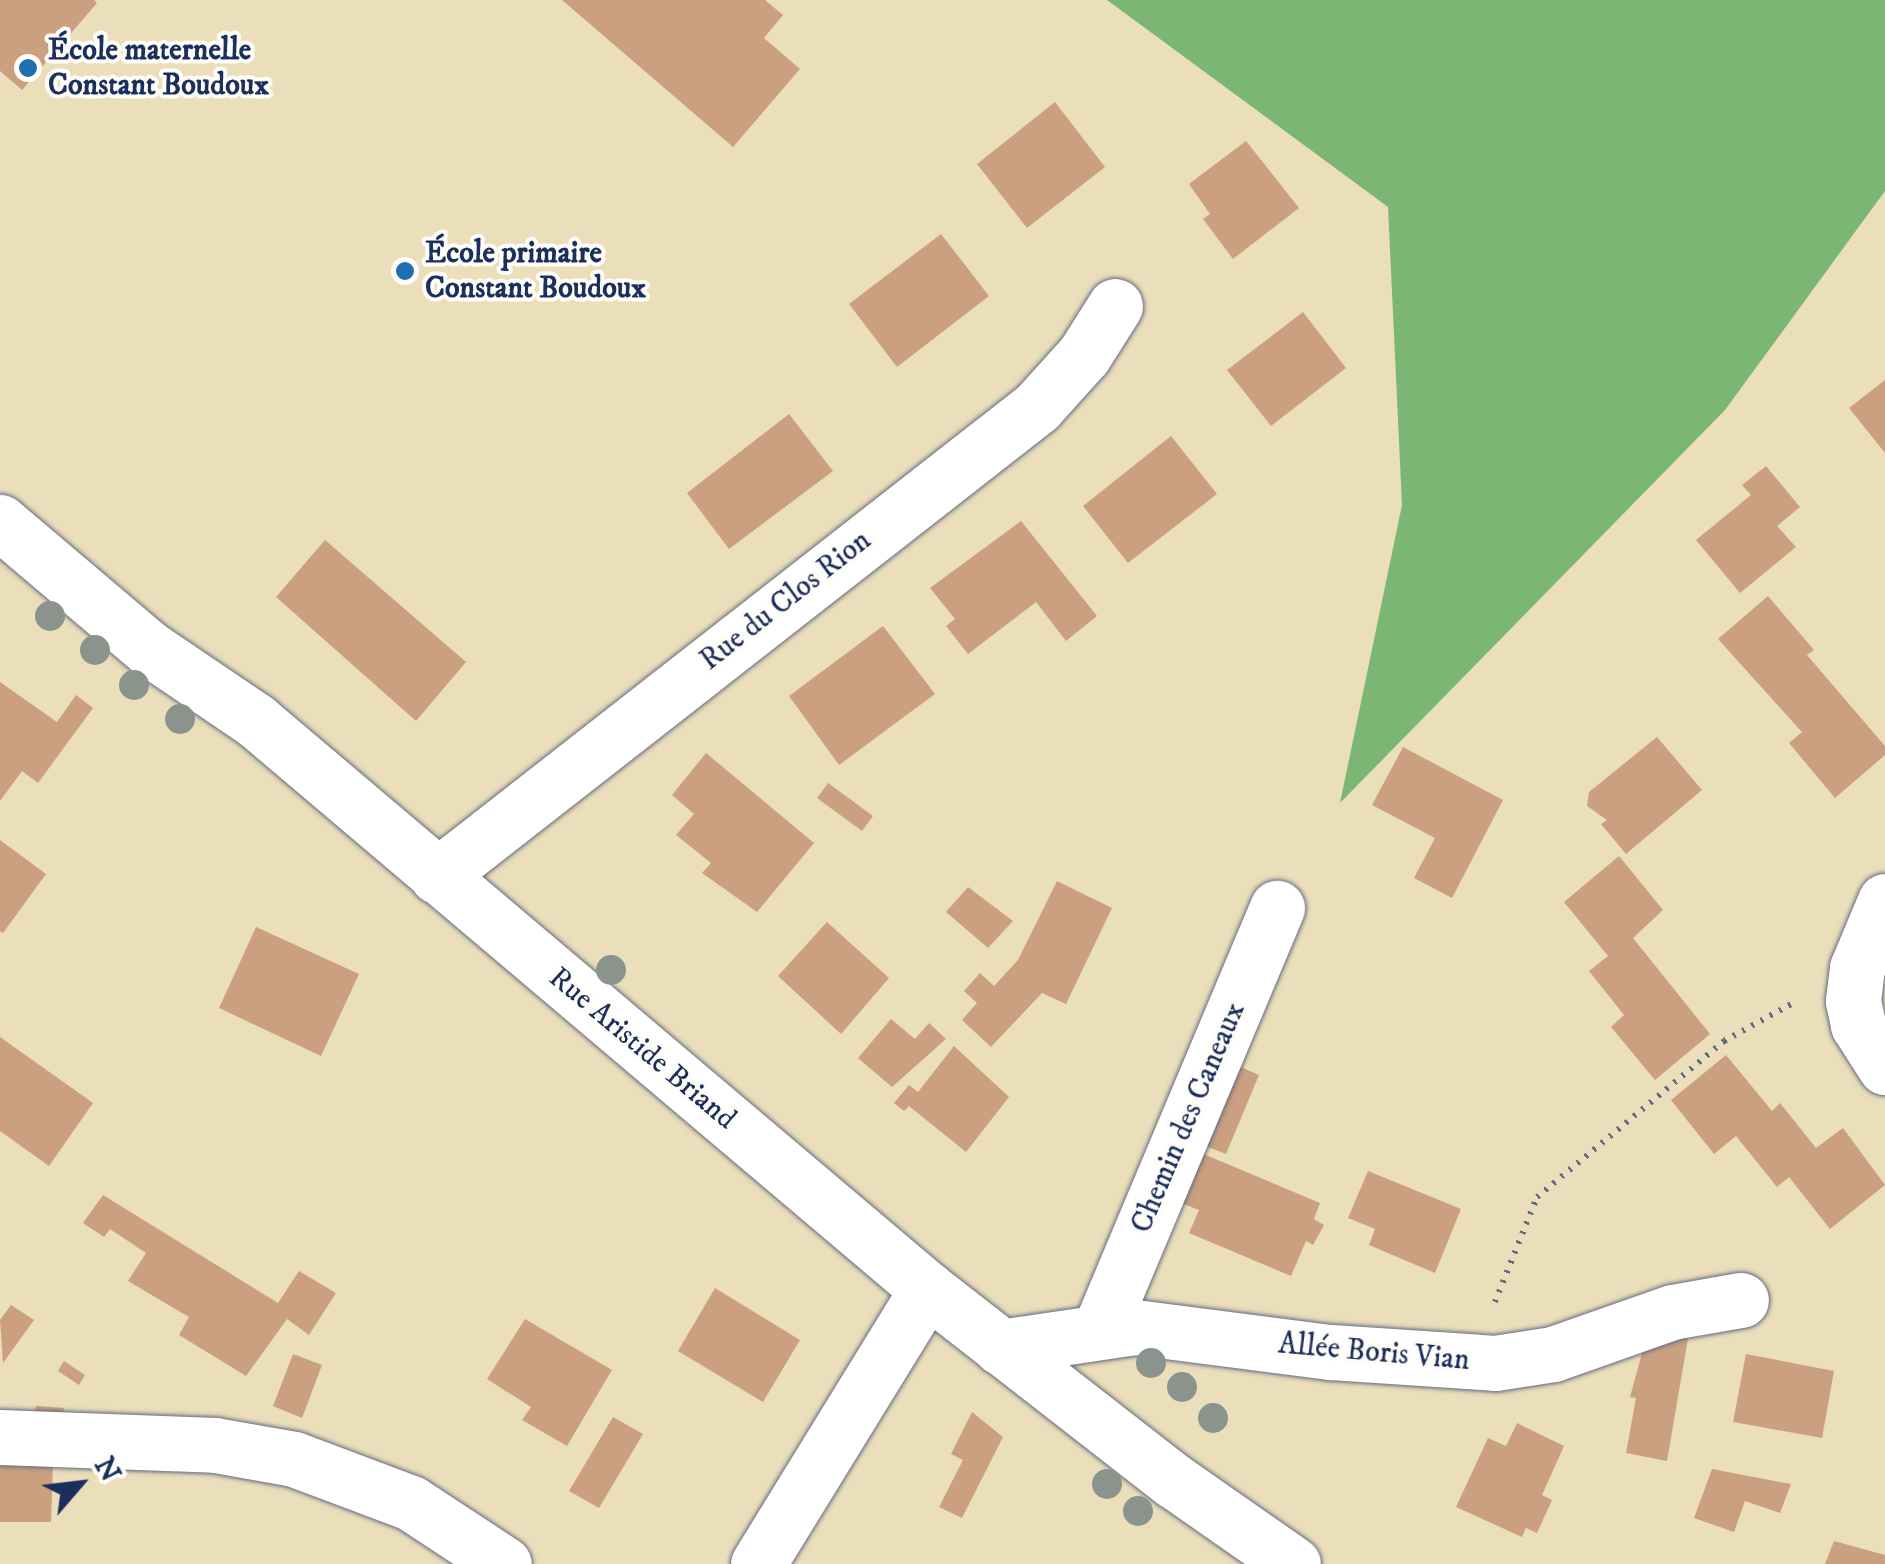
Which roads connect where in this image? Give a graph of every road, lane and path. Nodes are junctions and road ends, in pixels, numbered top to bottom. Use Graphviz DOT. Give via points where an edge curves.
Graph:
graph roads {
  1 [pos="1115,306"];
  2 [pos="0,522"];
  3 [pos="437,876"];
  4 [pos="1885,901"];
  5 [pos="1277,908"];
  6 [pos="1857,968"];
  7 [pos="1885,1067"];
  8 [pos="927,1289"];
  9 [pos="1741,1300"];
  10 [pos="1100,1329"];
  11 [pos="1000,1347"];
  12 [pos="1470,1363"];
  13 [pos="0,1437"];
  14 [pos="504,1564"];
  15 [pos="758,1564"];
  16 [pos="1293,1564"];
  1 -- 3 [label="street, Rue du Clos Rion" via="1084,356 1037,407"];
  2 -- 3 [label="street, Rue Aristide Briand" via="150,649 255,720"];
  3 -- 8 [label="street, Rue Aristide Briand"];
  4 -- 6 [label="street"];
  5 -- 10 [label="street, Chemin des Caneaux"];
  6 -- 7 [label="street" via="1858,1025"];
  6 -- 12 [label="path" via="1724,1041 1537,1197"];
  8 -- 11 [label="street, Rue Aristide Briand"];
  8 -- 15 [label="street"];
  9 -- 12 [label="street, Allée Boris Vian" via="1672,1312 1553,1354"];
  10 -- 11 [label="street, Allée Boris Vian"];
  10 -- 12 [label="street, Allée Boris Vian"];
  11 -- 16 [label="street, Rue Aristide Briand"];
  13 -- 14 [label="street" via="215,1445 294,1458 411,1504"];
}
